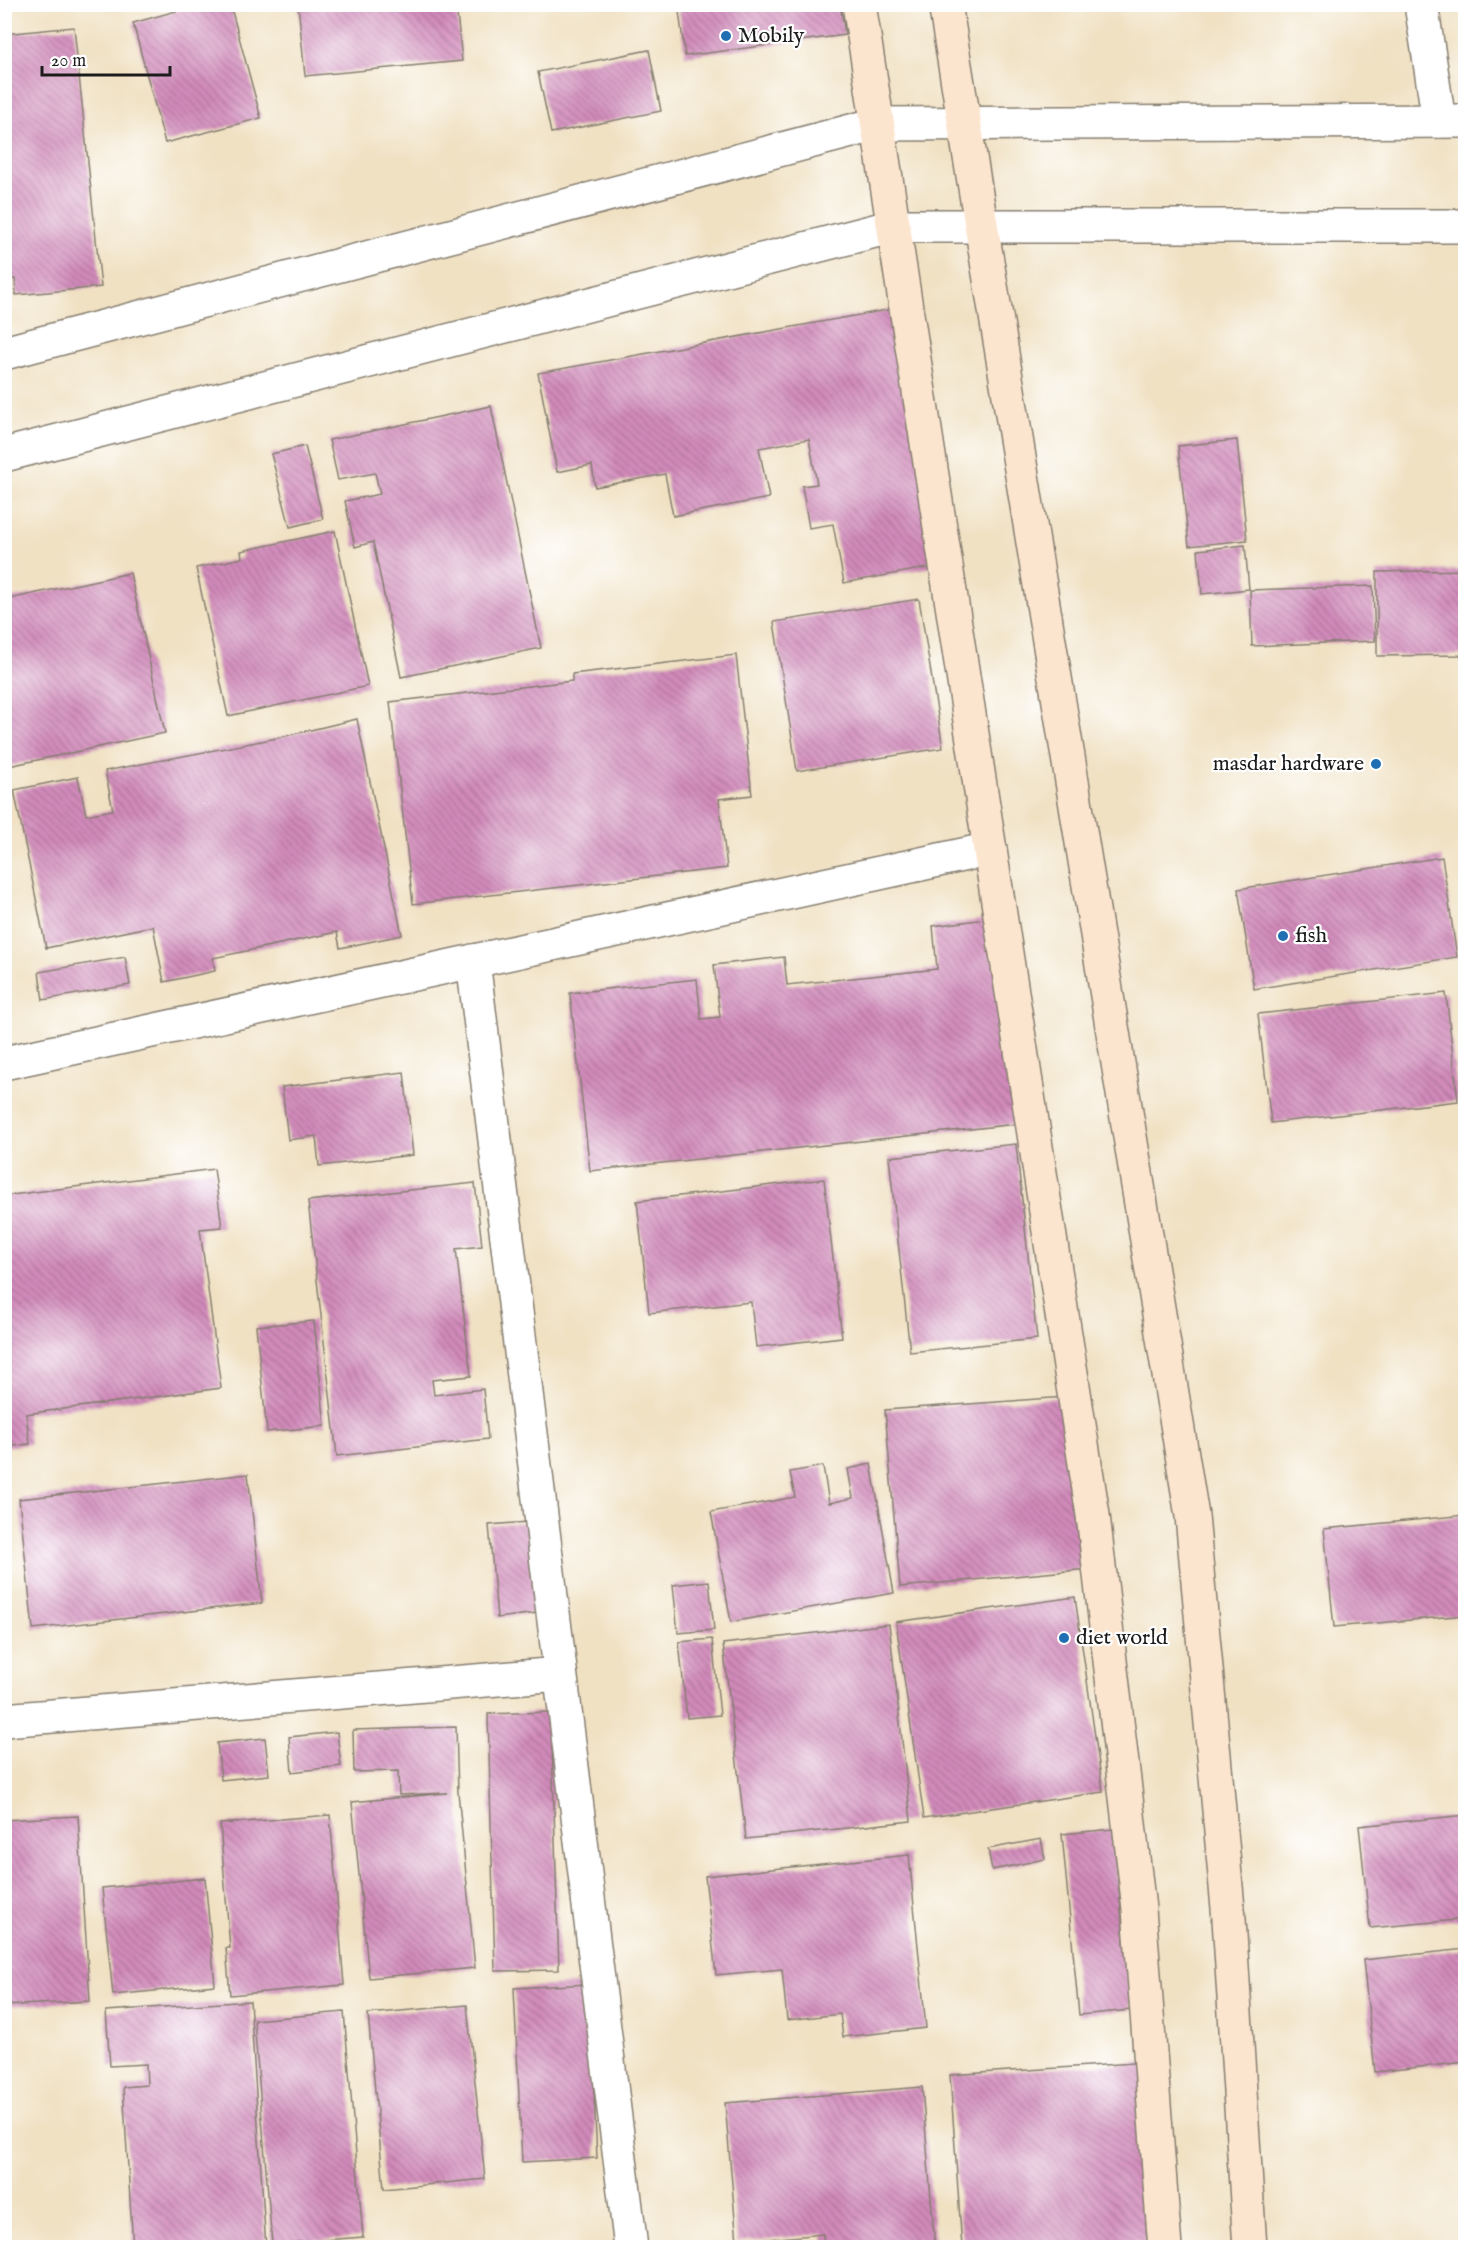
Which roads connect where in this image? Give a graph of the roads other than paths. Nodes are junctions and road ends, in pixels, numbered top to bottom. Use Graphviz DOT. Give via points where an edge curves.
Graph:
graph roads {
  1 [pos="859,4"];
  2 [pos="945,4"];
  3 [pos="1421,4"];
  4 [pos="1452,121"];
  5 [pos="964,123"];
  6 [pos="878,124"];
  7 [pos="894,226"];
  8 [pos="981,226"];
  9 [pos="1466,226"];
  10 [pos="4,353"];
  11 [pos="4,455"];
  12 [pos="990,849"];
  13 [pos="473,961"];
  14 [pos="4,1063"];
  15 [pos="560,1674"];
  16 [pos="4,1720"];
  17 [pos="631,2247"];
  18 [pos="1165,2247"];
  19 [pos="1250,2247"];
  1 -- 6 [label="main road"];
  2 -- 5 [label="main road"];
  3 -- 4 [label="street"];
  4 -- 5 [label="street"];
  5 -- 6 [label="street"];
  5 -- 8 [label="main road"];
  6 -- 7 [label="main road"];
  6 -- 10 [label="street"];
  7 -- 8 [label="street"];
  7 -- 11 [label="street"];
  7 -- 12 [label="main road"];
  8 -- 9 [label="street"];
  8 -- 19 [label="main road" via="1192,1516 1229,1919"];
  12 -- 13 [label="street"];
  12 -- 18 [label="main road" via="1093,1515 1139,1909"];
  13 -- 14 [label="street"];
  13 -- 15 [label="street"];
  15 -- 16 [label="street"];
  15 -- 17 [label="street"];
}
